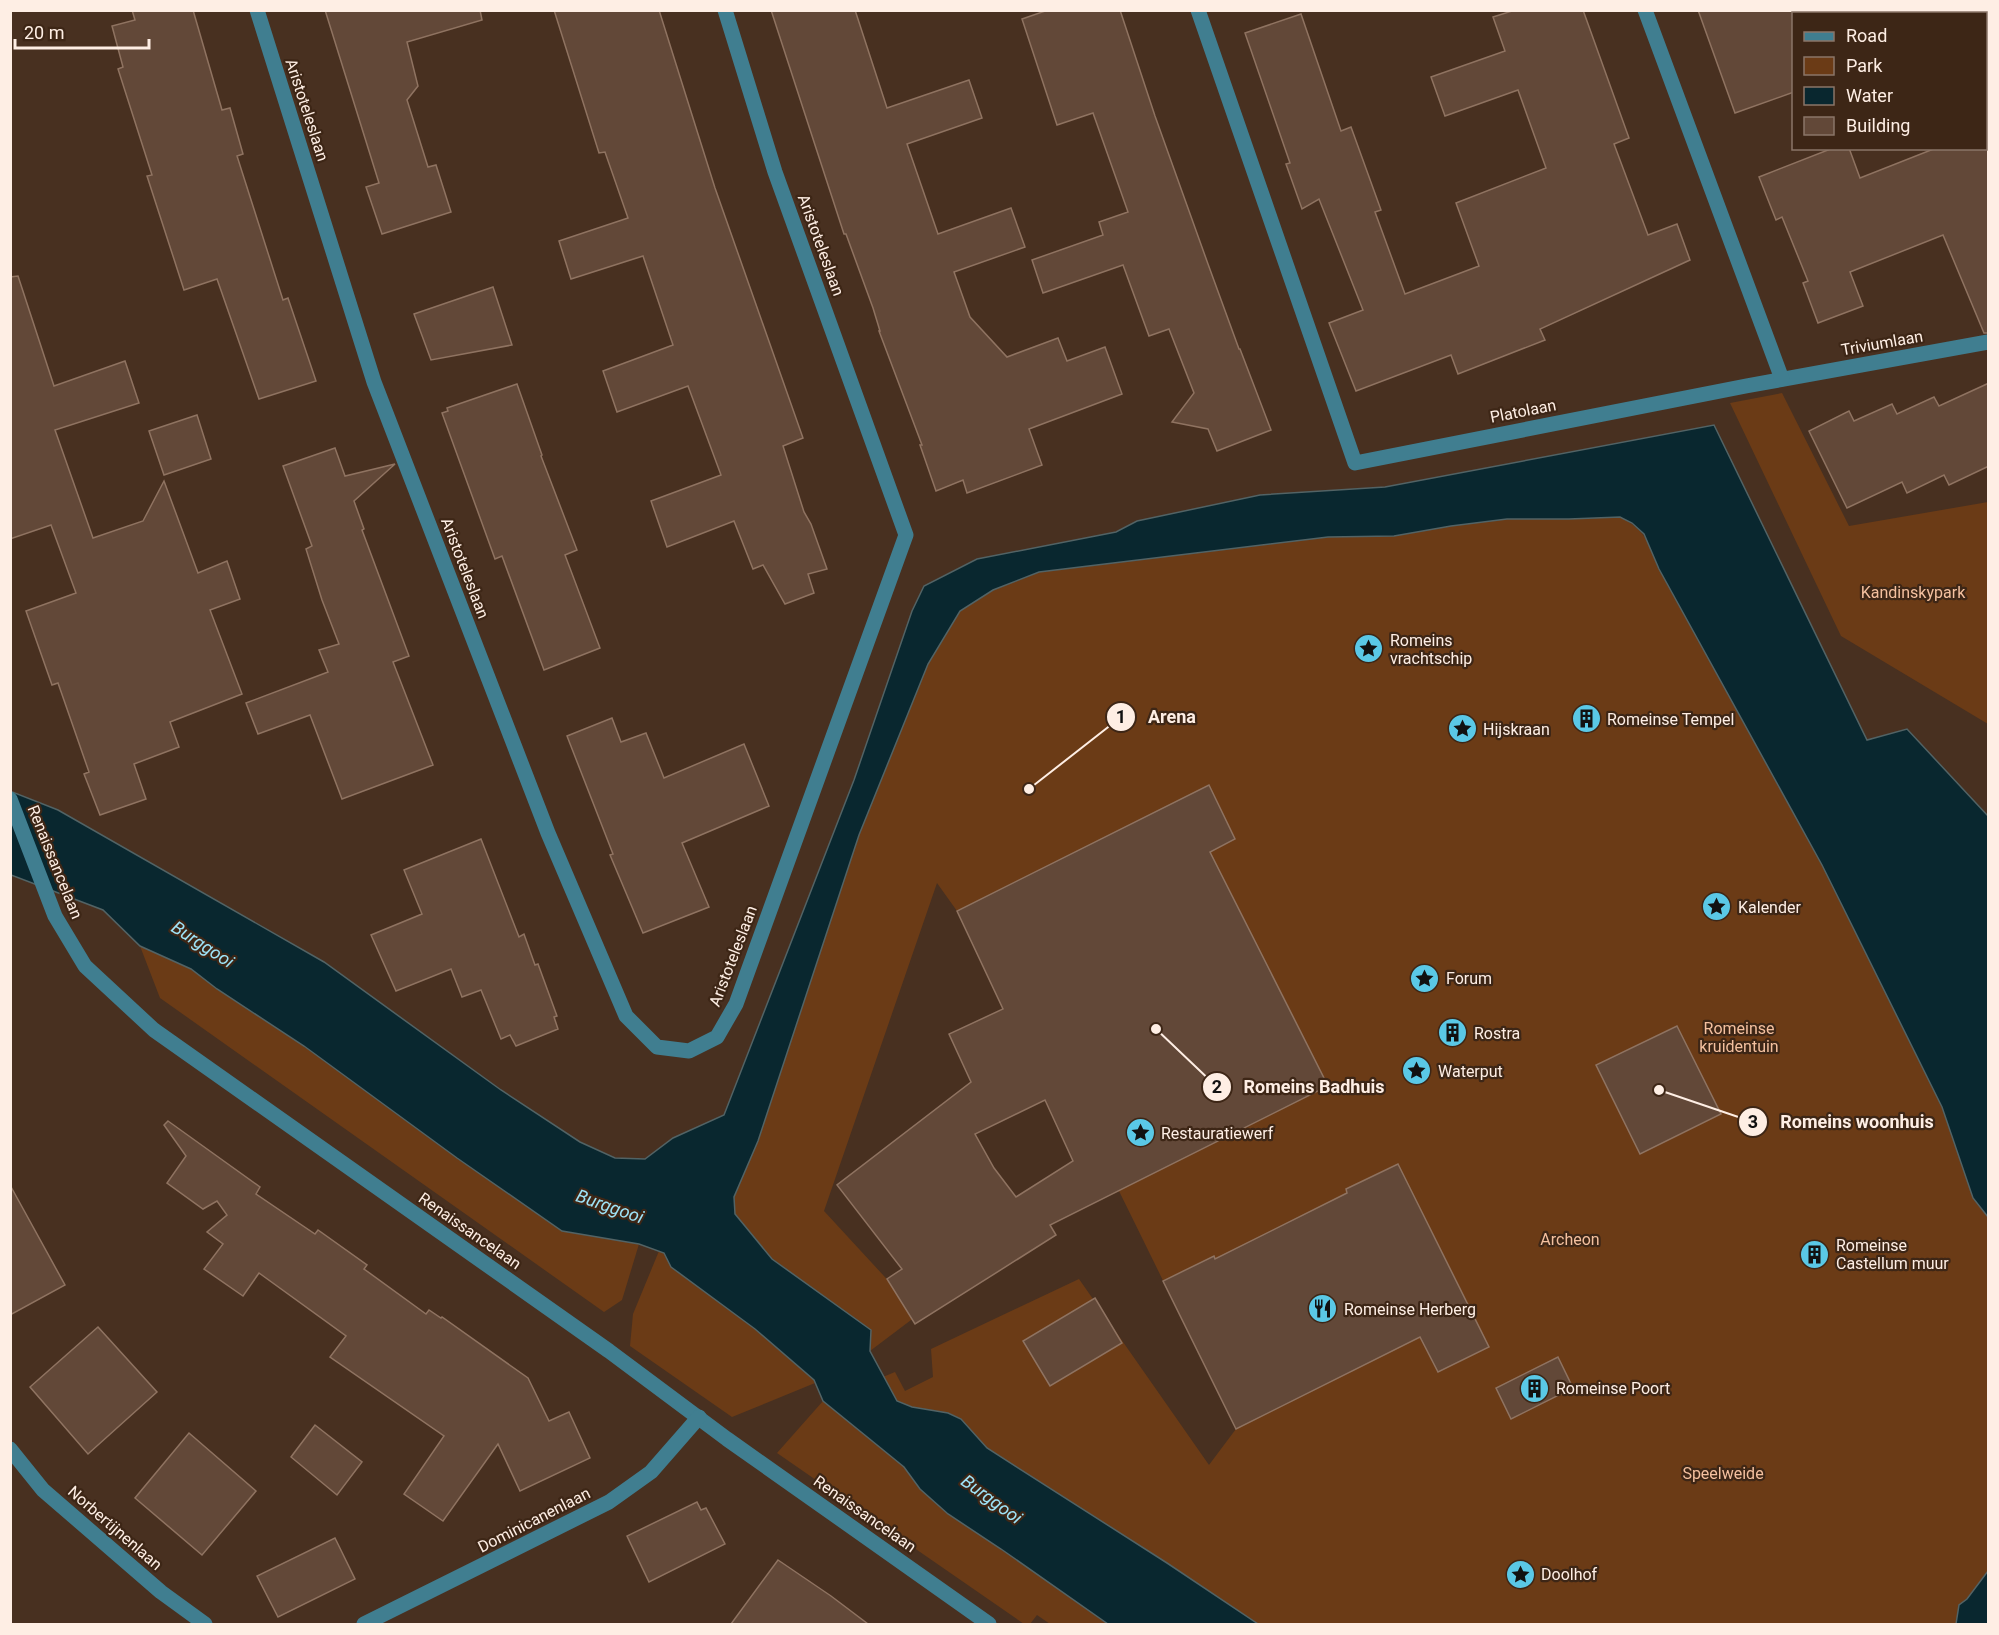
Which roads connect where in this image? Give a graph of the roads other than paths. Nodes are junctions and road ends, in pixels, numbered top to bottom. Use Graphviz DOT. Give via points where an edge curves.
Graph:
graph roads {
  1 [pos="257,10"];
  2 [pos="725,10"];
  3 [pos="1198,10"];
  4 [pos="1645,10"];
  5 [pos="1989,342"];
  6 [pos="1782,379"];
  7 [pos="10,799"];
  8 [pos="699,1417"];
  9 [pos="10,1449"];
  10 [pos="205,1624"];
  11 [pos="364,1624"];
  12 [pos="990,1624"];
  1 -- 2 [label="street, Aristoteleslaan" via="374,382 548,833 626,1016 657,1047 689,1051 717,1037 736,1004 906,535 775,172"];
  3 -- 6 [label="street, Platolaan" via="1355,463"];
  4 -- 6 [label="street"];
  5 -- 6 [label="street, Triviumlaan"];
  7 -- 8 [label="street, Renaissancelaan" via="55,916 85,966 154,1030"];
  8 -- 11 [label="street, Dominicanenlaan" via="651,1472 609,1503"];
  8 -- 12 [label="street, Renaissancelaan"];
  9 -- 10 [label="street, Norbertijnenlaan" via="43,1490 161,1593"];
}
